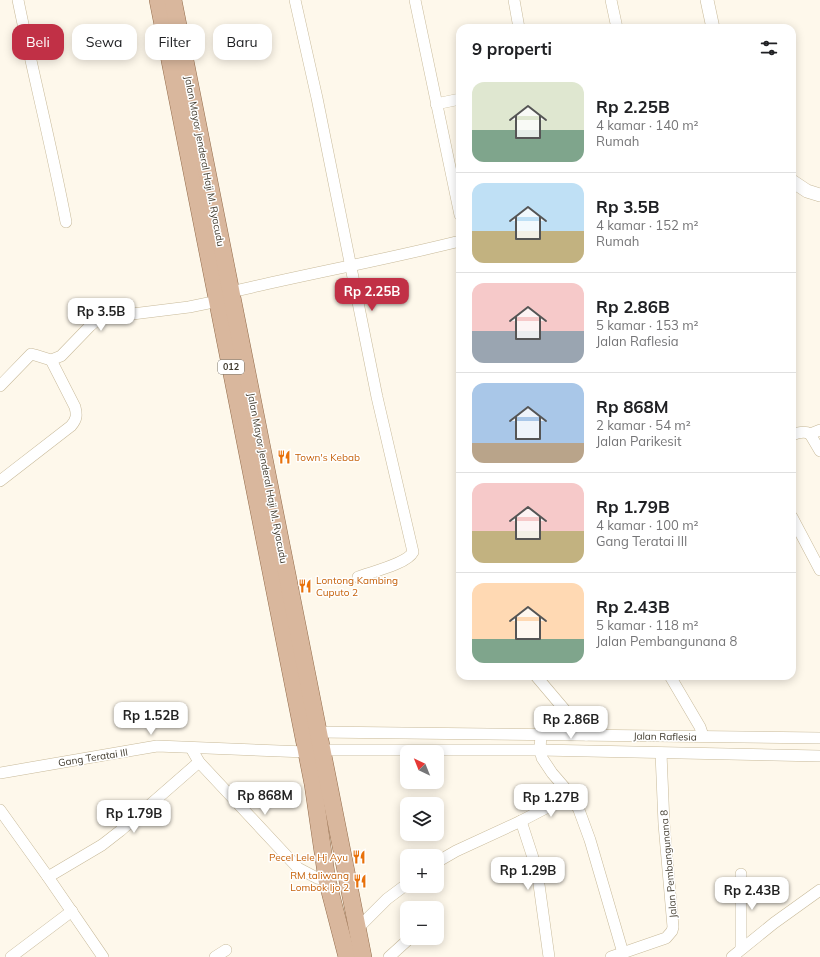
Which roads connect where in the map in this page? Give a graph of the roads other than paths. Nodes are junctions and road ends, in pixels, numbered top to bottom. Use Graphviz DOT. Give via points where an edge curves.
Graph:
graph roads {
  1 [pos="18,0"];
  2 [pos="158,0"];
  3 [pos="173,0"];
  4 [pos="295,0"];
  5 [pos="415,0"];
  6 [pos="514,0"];
  7 [pos="611,0"];
  8 [pos="707,0"];
  9 [pos="712,23"];
  10 [pos="518,24"];
  11 [pos="616,24"];
  12 [pos="456,100"];
  13 [pos="436,104"];
  14 [pos="796,183"];
  15 [pos="820,195"];
  16 [pos="456,196"];
  17 [pos="212,200"];
  18 [pos="66,222"];
  19 [pos="204,234"];
  20 [pos="456,242"];
  21 [pos="222,249"];
  22 [pos="350,265"];
  23 [pos="214,283"];
  24 [pos="225,296"];
  25 [pos="51,360"];
  26 [pos="0,386"];
  27 [pos="815,432"];
  28 [pos="796,433"];
  29 [pos="820,451"];
  30 [pos="0,481"];
  31 [pos="796,525"];
  32 [pos="820,570"];
  33 [pos="358,577"];
  34 [pos="539,680"];
  35 [pos="672,680"];
  36 [pos="586,735"];
  37 [pos="703,736"];
  38 [pos="820,738"];
  39 [pos="541,742"];
  40 [pos="313,743"];
  41 [pos="191,748"];
  42 [pos="661,753"];
  43 [pos="820,756"];
  44 [pos="199,762"];
  45 [pos="0,773"];
  46 [pos="571,795"];
  47 [pos="0,810"];
  48 [pos="521,821"];
  49 [pos="444,858"];
  50 [pos="741,874"];
  51 [pos="48,877"];
  52 [pos="327,880"];
  53 [pos="400,890"];
  54 [pos="820,890"];
  55 [pos="72,910"];
  56 [pos="358,932"];
  57 [pos="402,945"];
  58 [pos="741,948"];
  59 [pos="226,950"];
  60 [pos="623,953"];
  61 [pos="11,957"];
  62 [pos="103,957"];
  63 [pos="216,957"];
  64 [pos="347,957"];
  65 [pos="359,957"];
  66 [pos="363,957"];
  67 [pos="389,957"];
  68 [pos="549,957"];
  69 [pos="611,957"];
  70 [pos="732,957"];
  1 -- 18 [label="street"];
  2 -- 19 [label="main road, Jalan Mayor Jenderal Haji M. Ryacudu / 012"];
  3 -- 17 [label="main road, Jalan Mayor Jenderal Haji M. Ryacudu / 012"];
  4 -- 22 [label="street"];
  5 -- 13 [label="street"];
  6 -- 10 [label="street"];
  7 -- 11 [label="street"];
  8 -- 9 [label="street"];
  12 -- 13 [label="street"];
  13 -- 16 [label="street"];
  14 -- 15 [label="street" via="807,191"];
  17 -- 19 [label="main road" via="210,209 214,234 209,237"];
  17 -- 21 [label="main road, Jalan Mayor Jenderal Haji M. Ryacudu / 012"];
  19 -- 23 [label="main road, Jalan Mayor Jenderal Haji M. Ryacudu / 012"];
  20 -- 22 [label="street"];
  21 -- 23 [label="main road" via="216,246 212,250 216,272"];
  21 -- 24 [label="main road, Jalan Mayor Jenderal Haji M. Ryacudu / 012"];
  22 -- 24 [label="street"];
  22 -- 33 [label="street" via="413,552 404,561"];
  23 -- 24 [label="main road, Jalan Mayor Jenderal Haji M. Ryacudu / 012"];
  24 -- 25 [label="street" via="189,307 108,317 96,321 61,356"];
  24 -- 40 [label="main road, Jalan Mayor Jenderal Haji M. Ryacudu / 012"];
  25 -- 26 [label="street" via="31,354"];
  25 -- 30 [label="street" via="75,407 76,419 71,426"];
  27 -- 28 [label="street"];
  27 -- 29 [label="street"];
  31 -- 32 [label="street"];
  34 -- 36 [label="street"];
  35 -- 37 [label="street"];
  36 -- 37 [label="street, Jalan Raflesia"];
  36 -- 39 [label="street, Jalan Raflesia"];
  37 -- 38 [label="street, Jalan Raflesia"];
  39 -- 40 [label="street, Jalan Raflesia"];
  39 -- 40 [label="street, Jalan Raflesia"];
  39 -- 42 [label="street, Jalan Raflesia"];
  39 -- 46 [label="street" via="542,758"];
  40 -- 41 [label="street, Gang Teratai III"];
  40 -- 52 [label="main road, Jalan Mayor Jenderal Haji M. Ryacudu" via="313,784"];
  40 -- 56 [label="main road, Jalan Mayor Jenderal Haji M. Ryacudu"];
  41 -- 44 [label="street"];
  41 -- 45 [label="street, Gang Teratai III" via="157,746"];
  42 -- 43 [label="street, Jalan Raflesia"];
  42 -- 60 [label="street, Jalan Pembangunana 8" via="673,927 666,938"];
  44 -- 51 [label="street" via="120,831"];
  44 -- 52 [label="street" via="298,868"];
  46 -- 48 [label="street"];
  46 -- 60 [label="street" via="590,840"];
  47 -- 51 [label="street"];
  48 -- 49 [label="street"];
  48 -- 68 [label="street" via="537,870"];
  50 -- 58 [label="street"];
  51 -- 55 [label="street"];
  52 -- 64 [label="main road, Jalan Mayor Jenderal Haji M. Ryacudu"];
  53 -- 56 [label="street"];
  54 -- 58 [label="street"];
  55 -- 61 [label="street"];
  55 -- 62 [label="street"];
  56 -- 65 [label="main road" via="356,943"];
  56 -- 66 [label="main road, Jalan Mayor Jenderal Haji M. Ryacudu"];
  57 -- 67 [label="street"];
  58 -- 70 [label="street"];
  59 -- 63 [label="street"];
  60 -- 69 [label="street, Jalan Pembangunana 8"];
}
